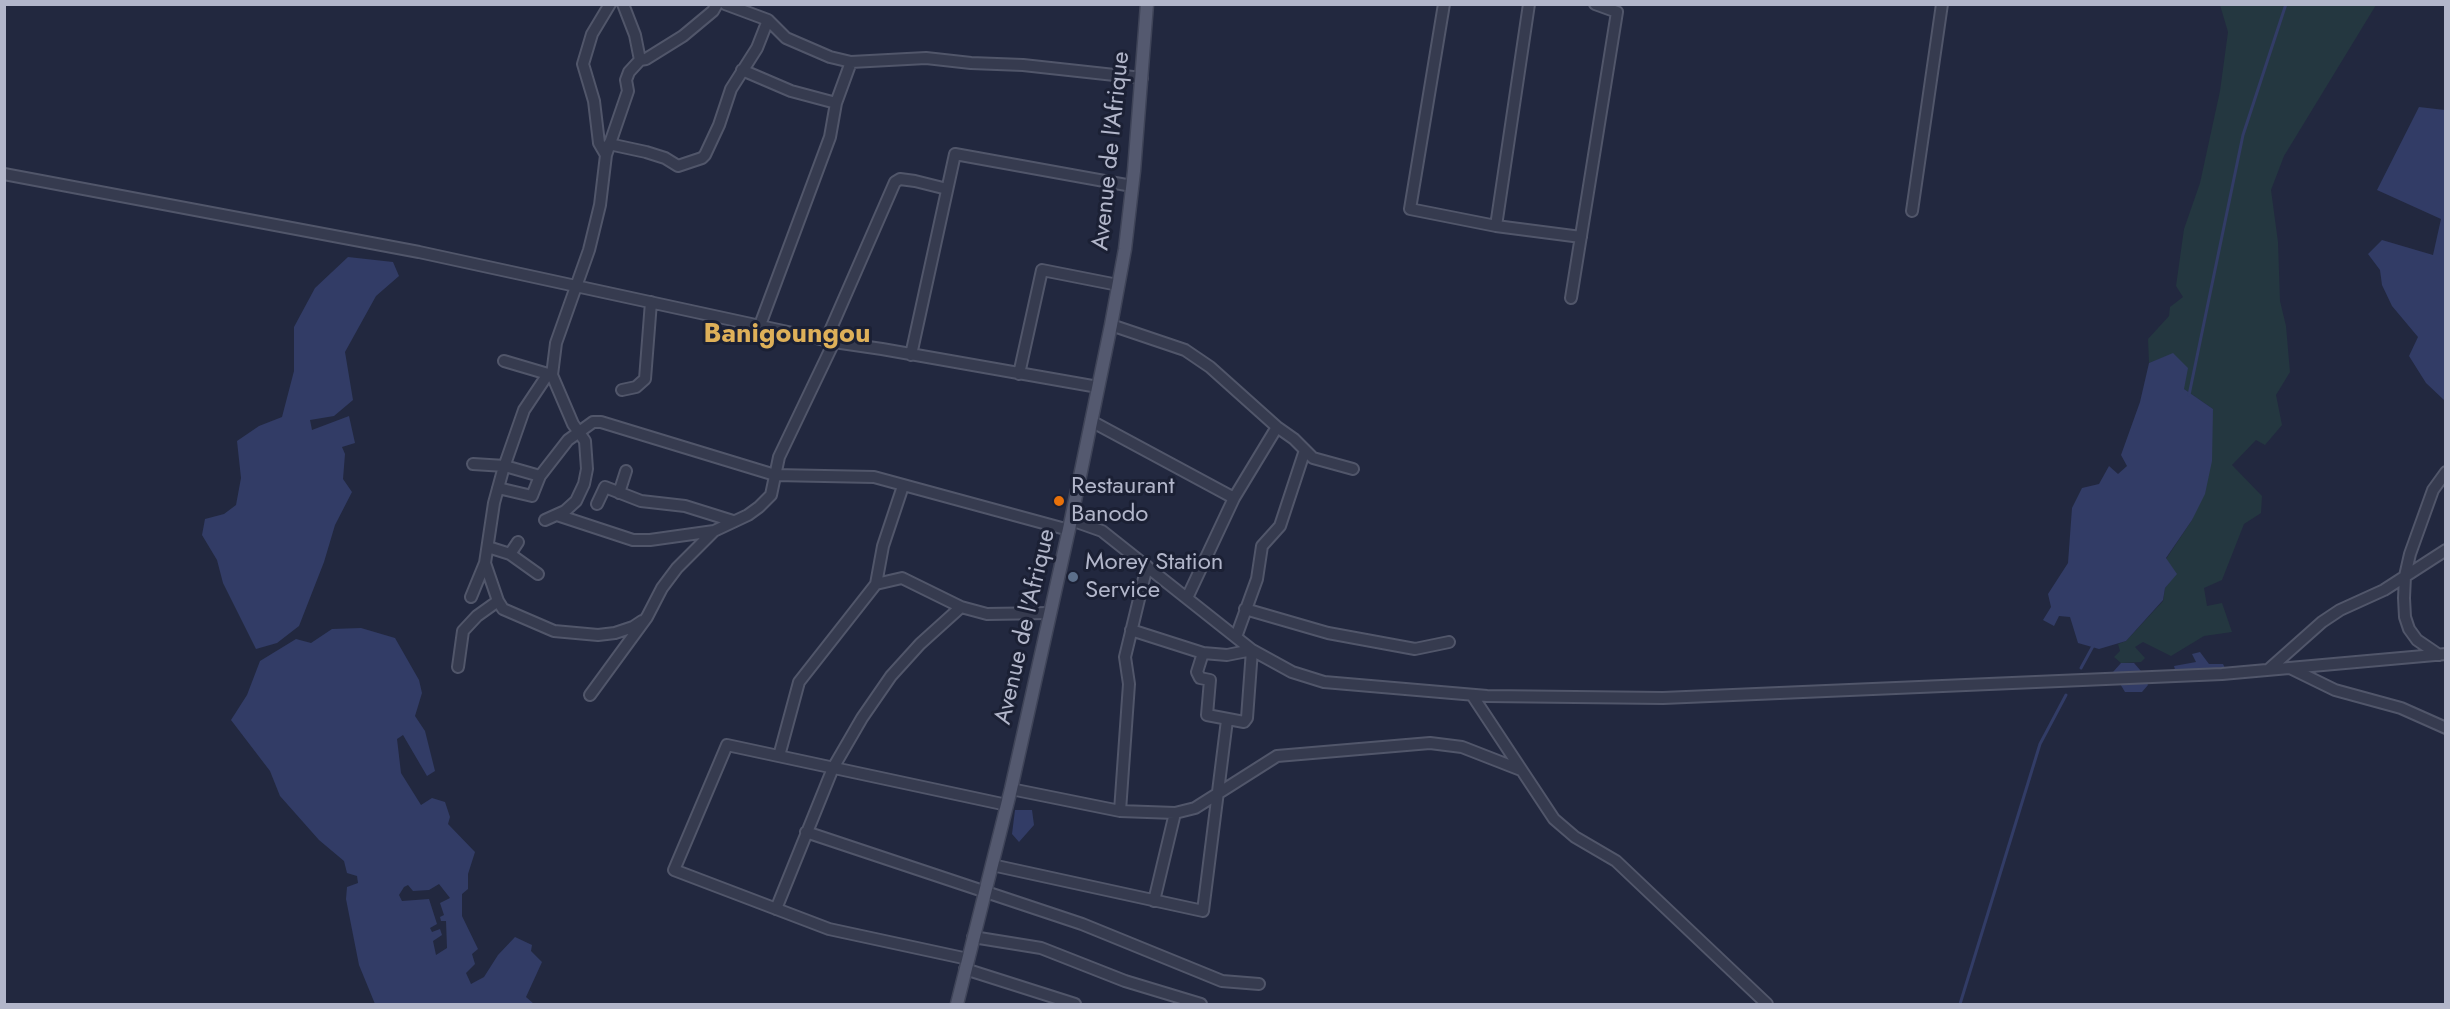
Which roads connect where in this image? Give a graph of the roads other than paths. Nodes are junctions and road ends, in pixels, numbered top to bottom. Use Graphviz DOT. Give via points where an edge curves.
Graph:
graph roads {
  1 [pos="610,4"];
  2 [pos="623,4"];
  3 [pos="717,4"];
  4 [pos="725,4"];
  5 [pos="1148,4"];
  6 [pos="1444,4"];
  7 [pos="1529,4"];
  8 [pos="1595,4"];
  9 [pos="1942,4"];
  10 [pos="768,20"];
  11 [pos="640,60"];
  12 [pos="851,62"];
  13 [pos="742,70"];
  14 [pos="1142,78"];
  15 [pos="836,103"];
  16 [pos="609,144"];
  17 [pos="606,155"];
  18 [pos="4,174"];
  19 [pos="1132,186"];
  20 [pos="947,189"];
  21 [pos="1912,211"];
  22 [pos="1496,226"];
  23 [pos="1581,237"];
  24 [pos="1118,285"];
  25 [pos="578,286"];
  26 [pos="1571,298"];
  27 [pos="651,302"];
  28 [pos="760,325"];
  29 [pos="1112,325"];
  30 [pos="830,341"];
  31 [pos="910,355"];
  32 [pos="504,361"];
  33 [pos="1019,374"];
  34 [pos="550,375"];
  35 [pos="1098,387"];
  36 [pos="622,390"];
  37 [pos="1091,421"];
  38 [pos="1276,427"];
  39 [pos="579,431"];
  40 [pos="1305,450"];
  41 [pos="473,464"];
  42 [pos="505,466"];
  43 [pos="1353,468"];
  44 [pos="626,471"];
  45 [pos="2445,472"];
  46 [pos="775,475"];
  47 [pos="540,476"];
  48 [pos="903,486"];
  49 [pos="498,488"];
  50 [pos="619,493"];
  51 [pos="1233,498"];
  52 [pos="597,504"];
  53 [pos="557,515"];
  54 [pos="545,520"];
  55 [pos="732,520"];
  56 [pos="1070,525"];
  57 [pos="714,531"];
  58 [pos="518,542"];
  59 [pos="488,548"];
  60 [pos="2445,550"];
  61 [pos="510,554"];
  62 [pos="485,563"];
  63 [pos="1147,566"];
  64 [pos="538,574"];
  65 [pos="2405,576"];
  66 [pos="876,584"];
  67 [pos="471,597"];
  68 [pos="1187,598"];
  69 [pos="498,601"];
  70 [pos="961,607"];
  71 [pos="1245,609"];
  72 [pos="1050,613"];
  73 [pos="646,617"];
  74 [pos="1131,630"];
  75 [pos="1236,637"];
  76 [pos="1449,642"];
  77 [pos="1252,650"];
  78 [pos="1203,653"];
  79 [pos="2442,654"];
  80 [pos="458,667"];
  81 [pos="2290,668"];
  82 [pos="2268,670"];
  83 [pos="1472,694"];
  84 [pos="590,695"];
  85 [pos="1227,720"];
  86 [pos="2445,728"];
  87 [pos="779,756"];
  88 [pos="833,768"];
  89 [pos="1521,770"];
  90 [pos="1011,789"];
  91 [pos="1218,794"];
  92 [pos="1007,805"];
  93 [pos="1120,811"];
  94 [pos="1175,813"];
  95 [pos="806,832"];
  96 [pos="992,865"];
  97 [pos="984,893"];
  98 [pos="1155,901"];
  99 [pos="776,909"];
  100 [pos="973,937"];
  101 [pos="966,964"];
  102 [pos="1259,984"];
  103 [pos="957,1005"];
  104 [pos="1075,1005"];
  105 [pos="1201,1005"];
  106 [pos="1767,1005"];
  1 -- 17 [label="street" via="592,34 582,64"];
  2 -- 11 [label="street"];
  3 -- 11 [label="street" via="672,44"];
  4 -- 10 [label="street"];
  5 -- 14 [label="main road, Avenue de l'Afrique"];
  6 -- 22 [label="street" via="1410,209"];
  7 -- 22 [label="street"];
  8 -- 23 [label="street" via="1617,12"];
  9 -- 21 [label="street"];
  10 -- 12 [label="street" via="786,38"];
  10 -- 13 [label="street" via="757,48"];
  11 -- 16 [label="street" via="626,80 628,92"];
  12 -- 14 [label="street" via="926,58"];
  12 -- 15 [label="street"];
  13 -- 15 [label="street" via="791,91"];
  13 -- 16 [label="street" via="702,158 678,166 665,158"];
  14 -- 19 [label="main road, Avenue de l'Afrique"];
  15 -- 28 [label="street" via="830,137"];
  16 -- 17 [label="street"];
  17 -- 25 [label="street" via="597,215"];
  18 -- 25 [label="street"];
  19 -- 20 [label="street" via="956,154"];
  19 -- 24 [label="main road, Avenue de l'Afrique"];
  20 -- 30 [label="street" via="900,179 895,182"];
  20 -- 31 [label="street"];
  22 -- 23 [label="street"];
  23 -- 26 [label="street"];
  24 -- 29 [label="main road, Avenue de l'Afrique"];
  24 -- 33 [label="street" via="1042,270"];
  25 -- 27 [label="street"];
  25 -- 34 [label="street" via="556,343"];
  27 -- 28 [label="street"];
  27 -- 36 [label="street" via="645,379 636,387"];
  28 -- 30 [label="street"];
  29 -- 35 [label="main road, Avenue de l'Afrique"];
  29 -- 38 [label="street" via="1185,350 1210,367"];
  30 -- 31 [label="street"];
  30 -- 46 [label="street" via="779,457"];
  31 -- 33 [label="street"];
  32 -- 34 [label="street"];
  33 -- 35 [label="street"];
  34 -- 39 [label="street"];
  34 -- 42 [label="street" via="524,410"];
  35 -- 37 [label="main road, Avenue de l'Afrique"];
  37 -- 51 [label="street"];
  37 -- 56 [label="main road, Avenue de l'Afrique"];
  38 -- 40 [label="street"];
  38 -- 51 [label="street"];
  39 -- 46 [label="street" via="593,422 601,422"];
  39 -- 47 [label="street"];
  39 -- 53 [label="street" via="588,460 584,484 576,501"];
  40 -- 43 [label="street" via="1313,458"];
  40 -- 71 [label="street" via="1280,526 1262,546 1257,579"];
  41 -- 42 [label="street"];
  42 -- 47 [label="street"];
  42 -- 49 [label="street"];
  44 -- 50 [label="street"];
  45 -- 65 [label="street" via="2433,490"];
  46 -- 48 [label="street" via="874,477"];
  46 -- 55 [label="street" via="771,495 748,515"];
  47 -- 49 [label="street" via="532,496"];
  48 -- 56 [label="street"];
  48 -- 66 [label="street" via="883,546"];
  49 -- 59 [label="street"];
  50 -- 52 [label="street" via="605,487"];
  50 -- 55 [label="street"];
  51 -- 68 [label="street"];
  53 -- 54 [label="street"];
  53 -- 57 [label="street" via="633,540"];
  55 -- 57 [label="street"];
  56 -- 63 [label="street" via="1102,531"];
  56 -- 72 [label="main road, Avenue de l'Afrique"];
  57 -- 73 [label="street" via="677,568"];
  58 -- 61 [label="street"];
  59 -- 61 [label="street"];
  59 -- 62 [label="street"];
  60 -- 65 [label="street"];
  61 -- 64 [label="street"];
  62 -- 67 [label="street"];
  62 -- 69 [label="street"];
  63 -- 68 [label="street"];
  63 -- 74 [label="street"];
  65 -- 79 [label="street" via="2405,617 2409,629 2417,640"];
  65 -- 82 [label="street" via="2322,622"];
  66 -- 70 [label="street" via="902,578"];
  66 -- 87 [label="street" via="799,682"];
  68 -- 75 [label="street"];
  69 -- 73 [label="street" via="503,609 554,631 615,633"];
  69 -- 80 [label="street" via="463,630"];
  70 -- 72 [label="street" via="987,614"];
  70 -- 88 [label="street" via="891,676"];
  71 -- 75 [label="street"];
  71 -- 76 [label="street" via="1328,633 1415,649"];
  72 -- 90 [label="main road, Avenue de l'Afrique"];
  73 -- 84 [label="street"];
  74 -- 78 [label="street"];
  74 -- 93 [label="street" via="1125,657 1129,684"];
  75 -- 77 [label="street"];
  77 -- 78 [label="street" via="1227,655"];
  77 -- 83 [label="street" via="1292,672 1323,682"];
  77 -- 85 [label="street" via="1247,718 1244,722"];
  78 -- 85 [label="street" via="1197,672 1200,678 1210,680 1207,716"];
  79 -- 81 [label="street"];
  81 -- 82 [label="street"];
  81 -- 86 [label="street" via="2335,690 2401,708"];
  82 -- 83 [label="street" via="1663,698"];
  83 -- 89 [label="street"];
  85 -- 91 [label="street"];
  87 -- 88 [label="street"];
  87 -- 99 [label="street" via="727,745 674,870"];
  88 -- 92 [label="street"];
  88 -- 95 [label="street"];
  89 -- 91 [label="street" via="1462,747 1430,743 1277,756"];
  89 -- 106 [label="street" via="1554,819 1575,837 1616,861"];
  90 -- 92 [label="main road, Avenue de l'Afrique"];
  90 -- 93 [label="street"];
  91 -- 94 [label="street" via="1195,808"];
  91 -- 98 [label="street" via="1203,911"];
  92 -- 96 [label="main road, Avenue de l'Afrique"];
  93 -- 94 [label="street"];
  94 -- 98 [label="street"];
  95 -- 97 [label="street"];
  95 -- 99 [label="street"];
  96 -- 97 [label="main road, Avenue de l'Afrique"];
  96 -- 98 [label="street"];
  97 -- 100 [label="main road, Avenue de l'Afrique"];
  97 -- 102 [label="street" via="1082,924 1222,981"];
  99 -- 101 [label="street" via="829,929"];
  100 -- 101 [label="main road, Avenue de l'Afrique"];
  100 -- 105 [label="street" via="1041,948"];
  101 -- 103 [label="main road, Avenue de l'Afrique"];
  101 -- 104 [label="street"];
}
